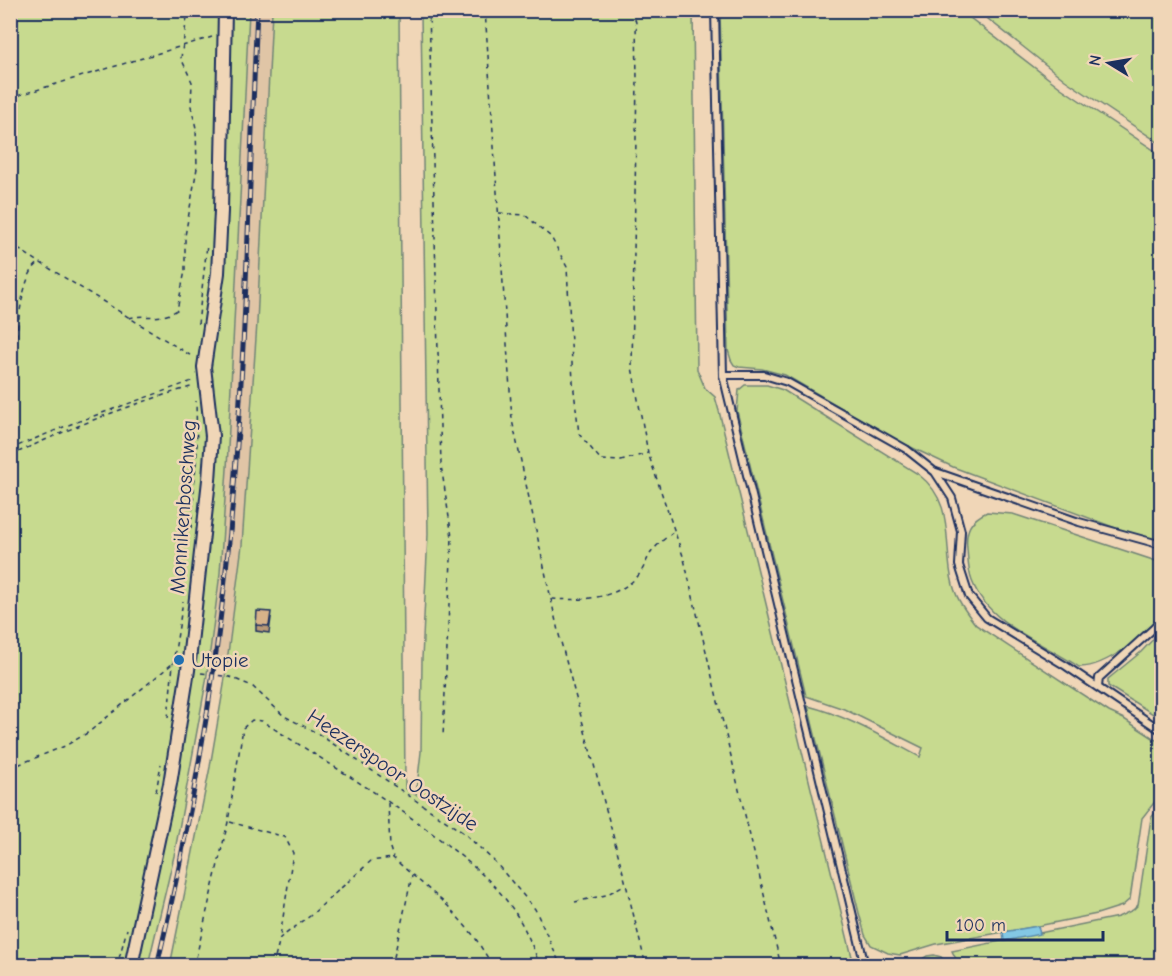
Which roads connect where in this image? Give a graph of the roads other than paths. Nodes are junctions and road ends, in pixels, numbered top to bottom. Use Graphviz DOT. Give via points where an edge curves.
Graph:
graph roads {
  1 [pos="715,10"];
  2 [pos="225,16"];
  3 [pos="723,375"];
  4 [pos="935,472"];
  5 [pos="1161,545"];
  6 [pos="1161,618"];
  7 [pos="1098,687"];
  8 [pos="1161,731"];
  9 [pos="131,966"];
  10 [pos="865,966"];
  1 -- 3 [label="lane"];
  2 -- 9 [label="street, Monnikenboschweg" via="218,273 201,381 212,436 188,670 170,784"];
  3 -- 4 [label="lane" via="764,375 787,382 906,449"];
  3 -- 10 [label="lane"];
  4 -- 5 [label="lane" via="1079,522"];
  4 -- 7 [label="lane" via="952,498 961,531 959,565 969,596 987,618"];
  6 -- 7 [label="lane" via="1099,678"];
  7 -- 8 [label="lane"];
}
